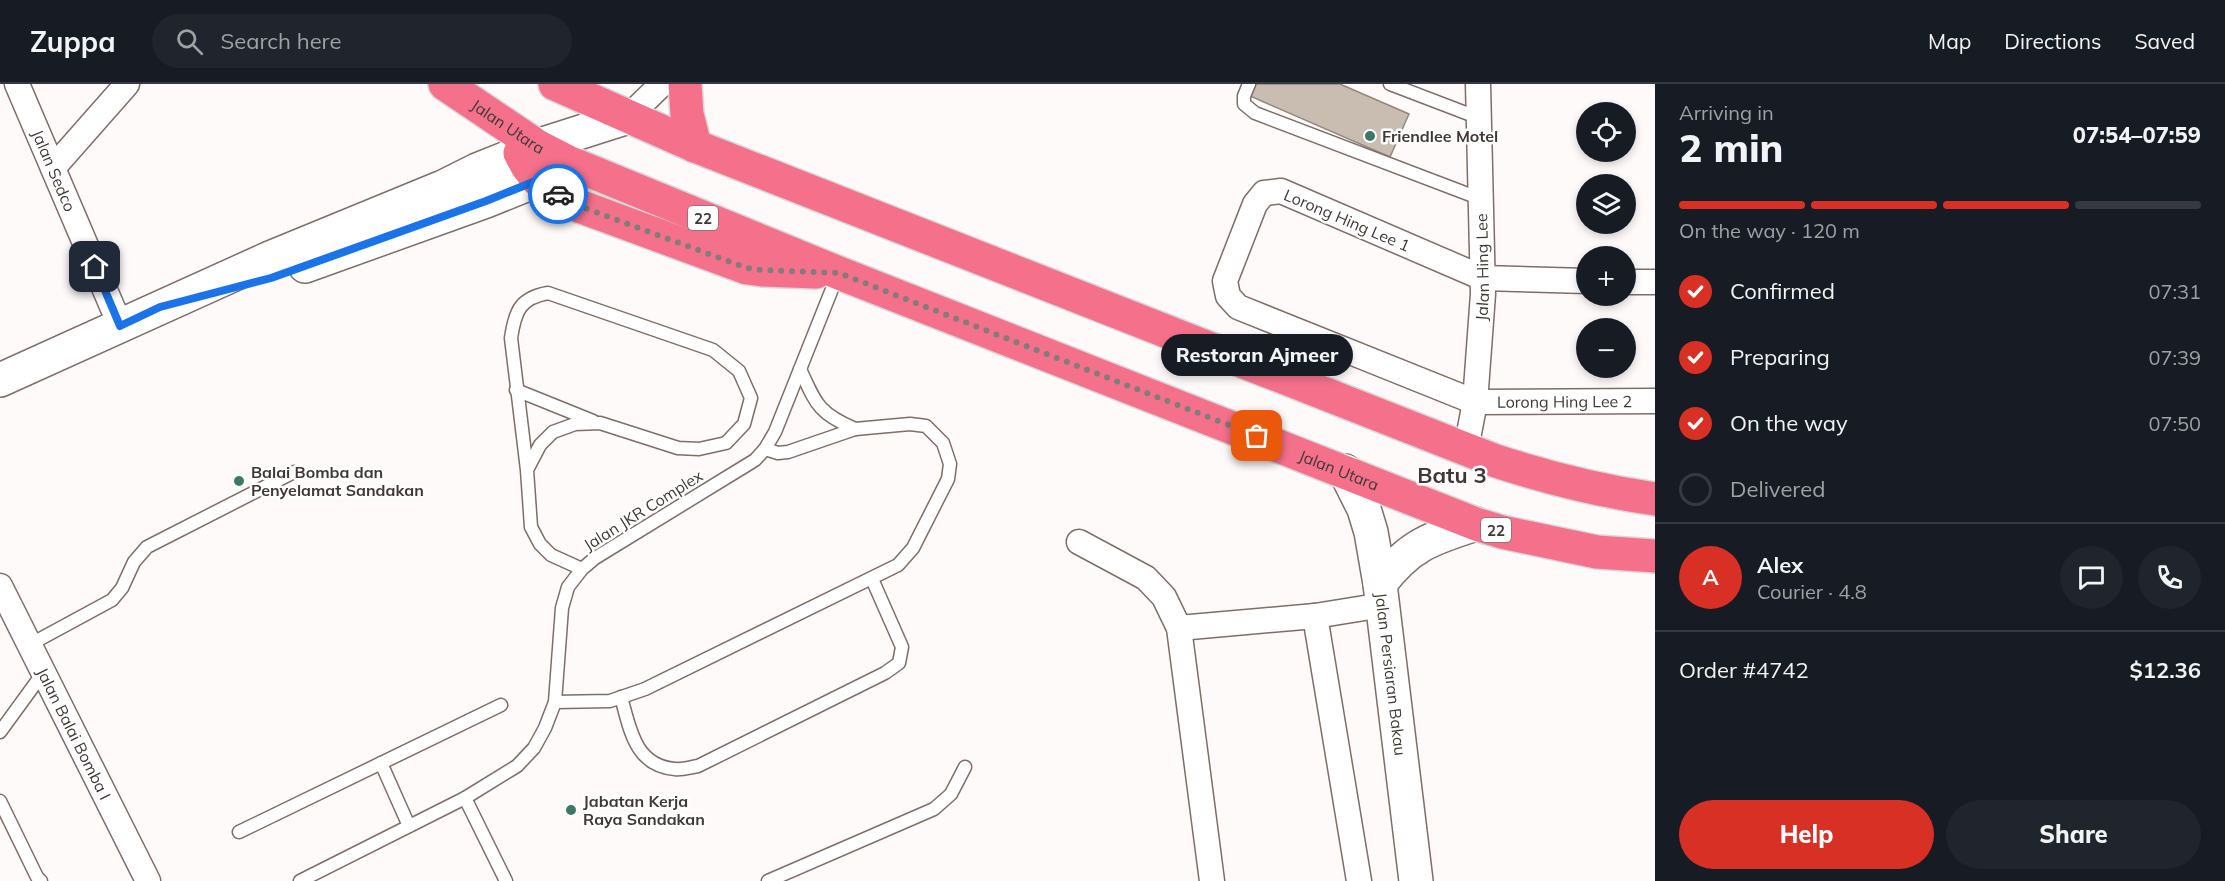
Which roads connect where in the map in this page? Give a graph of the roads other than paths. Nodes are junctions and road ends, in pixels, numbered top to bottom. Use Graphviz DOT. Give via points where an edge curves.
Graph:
graph roads {
  1 [pos="17,84"];
  2 [pos="127,84"];
  3 [pos="445,84"];
  4 [pos="555,84"];
  5 [pos="662,84"];
  6 [pos="685,84"];
  7 [pos="1249,84"];
  8 [pos="1390,84"];
  9 [pos="1478,84"];
  10 [pos="628,117"];
  11 [pos="1479,118"];
  12 [pos="695,146"];
  13 [pos="529,149"];
  14 [pos="568,162"];
  15 [pos="53,168"];
  16 [pos="538,180"];
  17 [pos="1481,199"];
  18 [pos="839,273"];
  19 [pos="1483,278"];
  20 [pos="1576,281"];
  21 [pos="1636,282"];
  22 [pos="1655,282"];
  23 [pos="160,307"];
  24 [pos="120,326"];
  25 [pos="800,369"];
  26 [pos="0,380"];
  27 [pos="516,390"];
  28 [pos="1655,400"];
  29 [pos="1475,402"];
  30 [pos="600,423"];
  31 [pos="855,429"];
  32 [pos="765,449"];
  33 [pos="1466,449"];
  34 [pos="527,470"];
  35 [pos="1345,471"];
  36 [pos="294,472"];
  37 [pos="1655,499"];
  38 [pos="1476,524"];
  39 [pos="1079,542"];
  40 [pos="1655,556"];
  41 [pos="582,569"];
  42 [pos="872,579"];
  43 [pos="0,586"];
  44 [pos="1382,594"];
  45 [pos="1315,616"];
  46 [pos="1179,628"];
  47 [pos="29,645"];
  48 [pos="43,673"];
  49 [pos="621,697"];
  50 [pos="555,702"];
  51 [pos="501,705"];
  52 [pos="0,732"];
  53 [pos="381,764"];
  54 [pos="964,767"];
  55 [pos="465,798"];
  56 [pos="0,801"];
  57 [pos="409,826"];
  58 [pos="239,832"];
  59 [pos="145,880"];
  60 [pos="41,881"];
  61 [pos="300,881"];
  62 [pos="506,881"];
  63 [pos="768,881"];
  64 [pos="1212,881"];
  65 [pos="1359,881"];
  66 [pos="1416,881"];
  1 -- 15 [label="street, Jalan Sedco"];
  2 -- 15 [label="street"];
  3 -- 13 [label="highway, Jalan Utara / 22"];
  4 -- 10 [label="highway"];
  5 -- 10 [label="street"];
  6 -- 12 [label="highway"];
  7 -- 17 [label="lane" via="1244,104 1255,113"];
  8 -- 11 [label="lane"];
  9 -- 11 [label="street, Jalan Hing Lee"];
  10 -- 12 [label="highway"];
  10 -- 13 [label="main road"];
  10 -- 14 [label="main road"];
  11 -- 17 [label="street, Jalan Hing Lee"];
  12 -- 33 [label="highway"];
  13 -- 14 [label="highway, Jalan Utara / 22"];
  13 -- 16 [label="highway" via="527,166"];
  13 -- 23 [label="main road"];
  14 -- 16 [label="main road"];
  14 -- 18 [label="highway, Jalan Utara / 22"];
  15 -- 24 [label="street, Jalan Sedco"];
  16 -- 18 [label="highway" via="579,206 747,268"];
  16 -- 23 [label="main road" via="271,278"];
  17 -- 19 [label="street, Jalan Hing Lee"];
  18 -- 25 [label="lane, Jalan JKR Complex"];
  18 -- 35 [label="highway, Jalan Utara / 22"];
  19 -- 20 [label="street"];
  19 -- 29 [label="street, Jalan Hing Lee"];
  19 -- 29 [label="street, Lorong Hing Lee 1" via="1281,191 1264,193 1256,204 1225,281 1228,296 1238,307"];
  21 -- 22 [label="street"];
  23 -- 24 [label="main road"];
  24 -- 26 [label="main road"];
  25 -- 31 [label="lane" via="821,410"];
  25 -- 32 [label="lane, Jalan JKR Complex"];
  27 -- 30 [label="lane"];
  27 -- 30 [label="lane" via="513,322 521,305 548,293 713,350 739,370 752,398 744,424 726,443 699,449 678,448"];
  27 -- 34 [label="lane"];
  28 -- 29 [label="street, Lorong Hing Lee 2"];
  29 -- 33 [label="street, Jalan Hing Lee"];
  30 -- 34 [label="lane" via="575,424 553,432"];
  31 -- 32 [label="lane" via="788,452"];
  31 -- 42 [label="lane" via="926,426 943,443 950,464 948,479 913,548 898,566"];
  32 -- 41 [label="lane, Jalan JKR Complex" via="755,460"];
  33 -- 37 [label="highway" via="1539,476"];
  34 -- 41 [label="lane" via="531,527 540,544 551,555"];
  35 -- 38 [label="highway, Jalan Utara / 22"];
  35 -- 44 [label="main road" via="1371,532"];
  36 -- 47 [label="lane" via="147,548 112,600"];
  38 -- 40 [label="highway, Jalan Utara / 22" via="1597,552"];
  38 -- 44 [label="main road, Jalan Persiaran Bakau" via="1415,547 1394,564"];
  39 -- 46 [label="street" via="1146,578 1164,597"];
  41 -- 50 [label="lane, Jalan JKR Complex" via="568,587 562,608"];
  42 -- 49 [label="lane"];
  42 -- 49 [label="lane" via="902,647 899,663 698,766 676,769 650,762 633,740"];
  43 -- 47 [label="street, Jalan Balai Bomba I"];
  44 -- 45 [label="street"];
  44 -- 66 [label="main road, Jalan Persiaran Bakau"];
  45 -- 46 [label="street"];
  45 -- 65 [label="street"];
  46 -- 64 [label="street"];
  47 -- 48 [label="street, Jalan Balai Bomba I"];
  48 -- 52 [label="lane"];
  48 -- 59 [label="street, Jalan Balai Bomba I"];
  49 -- 50 [label="lane" via="610,701"];
  50 -- 55 [label="lane, Jalan JKR Complex" via="534,748 517,766"];
  51 -- 53 [label="lane"];
  53 -- 57 [label="lane"];
  53 -- 58 [label="lane"];
  54 -- 63 [label="lane" via="951,794 934,809"];
  55 -- 57 [label="lane, Jalan JKR Complex"];
  55 -- 62 [label="lane"];
  56 -- 60 [label="lane"];
  57 -- 61 [label="lane, Jalan JKR Complex"];
}
